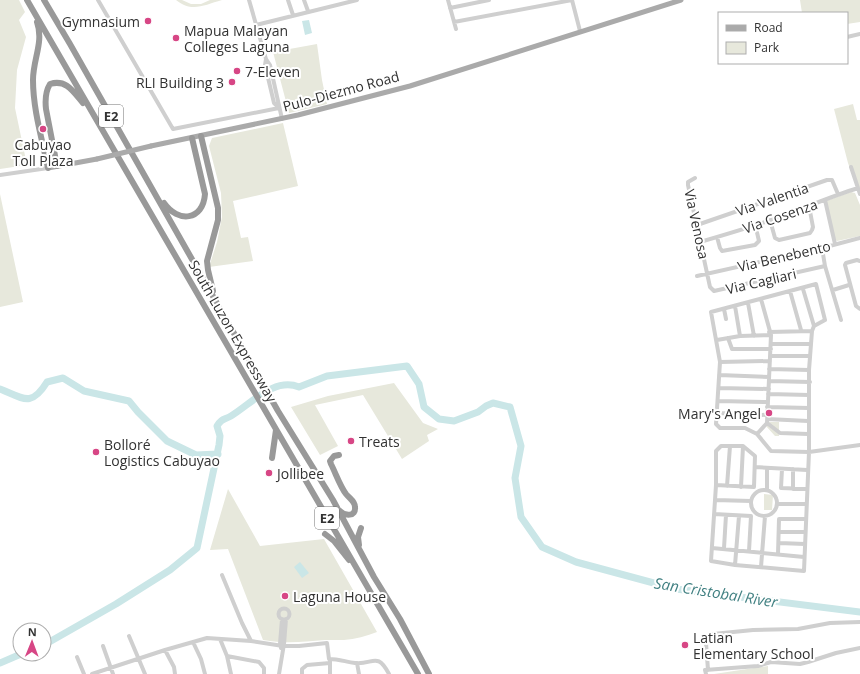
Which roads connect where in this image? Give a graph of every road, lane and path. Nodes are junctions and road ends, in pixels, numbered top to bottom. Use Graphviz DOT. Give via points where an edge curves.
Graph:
graph roads {
  1 [pos="27,0"];
  2 [pos="44,0"];
  3 [pos="98,0"];
  4 [pos="249,0"];
  5 [pos="288,0"];
  6 [pos="304,0"];
  7 [pos="357,0"];
  8 [pos="448,0"];
  9 [pos="489,0"];
  10 [pos="572,0"];
  11 [pos="681,0"];
  12 [pos="450,8"];
  13 [pos="32,9"];
  14 [pos="308,12"];
  15 [pos="293,15"];
  16 [pos="454,22"];
  17 [pos="256,25"];
  18 [pos="456,29"];
  19 [pos="580,31"];
  20 [pos="860,34"];
  21 [pos="848,37"];
  22 [pos="279,108"];
  23 [pos="95,118"];
  24 [pos="282,119"];
  25 [pos="201,136"];
  26 [pos="192,138"];
  27 [pos="57,166"];
  28 [pos="852,167"];
  29 [pos="48,168"];
  30 [pos="0,175"];
  31 [pos="695,178"];
  32 [pos="152,188"];
  33 [pos="858,188"];
  34 [pos="838,194"];
  35 [pos="860,194"];
  36 [pos="825,200"];
  37 [pos="809,206"];
  38 [pos="770,220"];
  39 [pos="755,224"];
  40 [pos="697,225"];
  41 [pos="717,237"];
  42 [pos="860,238"];
  43 [pos="700,242"];
  44 [pos="835,244"];
  45 [pos="822,248"];
  46 [pos="860,261"];
  47 [pos="825,266"];
  48 [pos="707,274"];
  49 [pos="697,276"];
  50 [pos="849,285"];
  51 [pos="803,288"];
  52 [pos="833,290"];
  53 [pos="790,291"];
  54 [pos="761,299"];
  55 [pos="216,300"];
  56 [pos="748,303"];
  57 [pos="736,306"];
  58 [pos="724,309"];
  59 [pos="860,309"];
  60 [pos="726,319"];
  61 [pos="841,320"];
  62 [pos="814,326"];
  63 [pos="801,330"];
  64 [pos="812,331"];
  65 [pos="770,333"];
  66 [pos="740,336"];
  67 [pos="754,336"];
  68 [pos="728,338"];
  69 [pos="716,340"];
  70 [pos="811,344"];
  71 [pos="771,346"];
  72 [pos="810,356"];
  73 [pos="770,359"];
  74 [pos="720,362"];
  75 [pos="769,369"];
  76 [pos="809,370"];
  77 [pos="719,375"];
  78 [pos="769,379"];
  79 [pos="810,382"];
  80 [pos="719,388"];
  81 [pos="768,389"];
  82 [pos="768,394"];
  83 [pos="809,395"];
  84 [pos="718,401"];
  85 [pos="767,404"];
  86 [pos="809,408"];
  87 [pos="717,413"];
  88 [pos="767,419"];
  89 [pos="808,421"];
  90 [pos="276,430"];
  91 [pos="757,434"];
  92 [pos="808,434"];
  93 [pos="860,445"];
  94 [pos="730,446"];
  95 [pos="743,446"];
  96 [pos="808,452"];
  97 [pos="338,455"];
  98 [pos="272,458"];
  99 [pos="755,468"];
  100 [pos="767,468"];
  101 [pos="782,469"];
  102 [pos="793,469"];
  103 [pos="807,470"];
  104 [pos="716,486"];
  105 [pos="727,486"];
  106 [pos="741,487"];
  107 [pos="793,489"];
  108 [pos="807,489"];
  109 [pos="767,490"];
  110 [pos="333,500"];
  111 [pos="715,500"];
  112 [pos="751,501"];
  113 [pos="777,504"];
  114 [pos="806,504"];
  115 [pos="714,514"];
  116 [pos="726,515"];
  117 [pos="738,516"];
  118 [pos="765,516"];
  119 [pos="806,519"];
  120 [pos="361,528"];
  121 [pos="779,532"];
  122 [pos="805,532"];
  123 [pos="325,534"];
  124 [pos="779,543"];
  125 [pos="805,544"];
  126 [pos="712,548"];
  127 [pos="724,548"];
  128 [pos="736,551"];
  129 [pos="749,552"];
  130 [pos="762,553"];
  131 [pos="778,554"];
  132 [pos="804,558"];
  133 [pos="366,561"];
  134 [pos="355,565"];
  135 [pos="734,565"];
  136 [pos="761,567"];
  137 [pos="222,576"];
  138 [pos="284,619"];
  139 [pos="860,622"];
  140 [pos="129,636"];
  141 [pos="220,639"];
  142 [pos="251,641"];
  143 [pos="193,642"];
  144 [pos="103,646"];
  145 [pos="282,647"];
  146 [pos="860,648"];
  147 [pos="166,650"];
  148 [pos="227,656"];
  149 [pos="77,657"];
  150 [pos="139,659"];
  151 [pos="330,661"];
  152 [pos="357,663"];
  153 [pos="111,668"];
  154 [pos="707,672"];
  155 [pos="84,674"];
  156 [pos="92,674"];
  157 [pos="113,674"];
  158 [pos="145,674"];
  159 [pos="175,674"];
  160 [pos="205,674"];
  161 [pos="231,674"];
  162 [pos="264,674"];
  163 [pos="279,674"];
  164 [pos="302,674"];
  165 [pos="330,674"];
  166 [pos="358,674"];
  167 [pos="389,674"];
  168 [pos="418,674"];
  169 [pos="429,674"];
  1 -- 13 [label="highway, South Luzon Expressway / E2"];
  2 -- 32 [label="highway, South Luzon Expressway / E2"];
  3 -- 22 [label="street" via="173,129"];
  4 -- 17 [label="street"];
  5 -- 15 [label="street"];
  6 -- 14 [label="street"];
  7 -- 14 [label="street"];
  8 -- 12 [label="street"];
  9 -- 12 [label="street"];
  10 -- 16 [label="street"];
  10 -- 19 [label="street"];
  11 -- 19 [label="main road, Pulo-Diezmo Road"];
  12 -- 16 [label="street"];
  13 -- 23 [label="highway, South Luzon Expressway / E2"];
  13 -- 29 [label="highway" via="40,33 33,78 34,98"];
  14 -- 15 [label="street"];
  15 -- 17 [label="street"];
  16 -- 18 [label="street"];
  17 -- 22 [label="street" via="270,65"];
  19 -- 24 [label="main road, Pulo-Diezmo Road" via="410,86"];
  20 -- 21 [label="street"];
  22 -- 24 [label="street"];
  23 -- 27 [label="highway" via="69,87 63,83 50,84 46,93 46,109"];
  23 -- 90 [label="highway, South Luzon Expressway / E2"];
  24 -- 25 [label="main road, Pulo-Diezmo Road"];
  25 -- 26 [label="main road, Pulo-Diezmo Road"];
  25 -- 55 [label="highway" via="218,208 218,220 207,261"];
  26 -- 27 [label="main road, Pulo-Diezmo Road, bridge"];
  26 -- 32 [label="highway" via="205,194 205,202 200,211 189,217 174,214"];
  27 -- 29 [label="main road, Pulo-Diezmo Road"];
  28 -- 33 [label="street"];
  29 -- 30 [label="street, Pulo-Diezmo Road"];
  31 -- 40 [label="street, Via Venosa" via="688,182 688,186"];
  32 -- 55 [label="highway, South Luzon Expressway / E2"];
  33 -- 34 [label="street, Via Cosenza"];
  33 -- 35 [label="street"];
  34 -- 36 [label="street, Via Cosenza"];
  34 -- 40 [label="street, Via Valentia" via="832,180 827,180"];
  36 -- 37 [label="street, Via Cosenza"];
  36 -- 44 [label="street"];
  37 -- 38 [label="street, Via Cosenza"];
  37 -- 38 [label="street" via="813,227 810,233 779,240 775,238"];
  38 -- 39 [label="street, Via Cosenza"];
  39 -- 41 [label="street, Via Cosenza"];
  39 -- 41 [label="street" via="759,241 755,245 722,251"];
  40 -- 43 [label="street, Via Venosa"];
  41 -- 43 [label="street, Via Cosenza"];
  42 -- 44 [label="street, Via Benebento"];
  43 -- 48 [label="street, Via Venosa"];
  44 -- 45 [label="street, Via Benebento"];
  45 -- 47 [label="street"];
  45 -- 48 [label="street, Via Benebento"];
  46 -- 50 [label="street" via="845,265"];
  47 -- 48 [label="street, Via Cagliari" via="714,291 710,287"];
  47 -- 52 [label="street"];
  48 -- 49 [label="street, Via Benebento"];
  50 -- 52 [label="street"];
  50 -- 59 [label="street" via="856,306"];
  51 -- 53 [label="street"];
  51 -- 62 [label="street"];
  51 -- 62 [label="street" via="816,284 825,320"];
  52 -- 61 [label="street"];
  53 -- 54 [label="street"];
  53 -- 63 [label="street"];
  54 -- 56 [label="street"];
  54 -- 65 [label="street"];
  55 -- 110 [label="highway, South Luzon Expressway / E2" via="278,411"];
  56 -- 57 [label="street"];
  56 -- 67 [label="street"];
  57 -- 58 [label="street"];
  57 -- 66 [label="street"];
  58 -- 60 [label="street"];
  58 -- 69 [label="street" via="712,312"];
  62 -- 64 [label="street"];
  63 -- 64 [label="street"];
  63 -- 65 [label="street"];
  64 -- 70 [label="street"];
  65 -- 67 [label="street"];
  65 -- 71 [label="street"];
  66 -- 67 [label="street"];
  66 -- 68 [label="street"];
  68 -- 69 [label="street"];
  68 -- 71 [label="street" via="732,349"];
  69 -- 74 [label="street"];
  70 -- 71 [label="street"];
  70 -- 72 [label="street"];
  71 -- 73 [label="street"];
  72 -- 73 [label="street"];
  72 -- 76 [label="street"];
  73 -- 74 [label="street"];
  73 -- 75 [label="street"];
  74 -- 77 [label="street"];
  75 -- 76 [label="street"];
  75 -- 78 [label="street"];
  76 -- 79 [label="street"];
  77 -- 78 [label="street"];
  77 -- 80 [label="street"];
  78 -- 79 [label="street"];
  78 -- 81 [label="street"];
  79 -- 83 [label="street"];
  80 -- 81 [label="street"];
  80 -- 84 [label="street"];
  81 -- 82 [label="street"];
  82 -- 83 [label="street"];
  82 -- 85 [label="street"];
  83 -- 86 [label="street"];
  84 -- 85 [label="street"];
  84 -- 87 [label="street"];
  85 -- 86 [label="street"];
  85 -- 88 [label="street"];
  86 -- 89 [label="street"];
  87 -- 88 [label="street"];
  87 -- 91 [label="street" via="716,424 720,428 745,428"];
  88 -- 89 [label="street"];
  88 -- 91 [label="street"];
  88 -- 92 [label="street" via="780,433"];
  89 -- 92 [label="street"];
  90 -- 98 [label="highway"];
  90 -- 134 [label="highway, South Luzon Expressway / E2"];
  91 -- 96 [label="street" via="771,451"];
  92 -- 96 [label="street"];
  93 -- 96 [label="street"];
  94 -- 95 [label="street"];
  94 -- 104 [label="street" via="720,446 716,451"];
  94 -- 105 [label="street"];
  95 -- 99 [label="street" via="755,456"];
  95 -- 106 [label="street"];
  96 -- 103 [label="street"];
  97 -- 110 [label="highway" via="330,461 355,509 351,515 344,515"];
  99 -- 100 [label="street"];
  99 -- 106 [label="street" via="754,487"];
  100 -- 101 [label="street"];
  100 -- 109 [label="street"];
  101 -- 102 [label="street"];
  101 -- 107 [label="street" via="781,488"];
  102 -- 103 [label="street"];
  102 -- 107 [label="street"];
  103 -- 108 [label="street"];
  104 -- 105 [label="street"];
  104 -- 111 [label="street"];
  105 -- 106 [label="street"];
  107 -- 108 [label="street"];
  108 -- 114 [label="street"];
  109 -- 112 [label="street" via="754,494"];
  109 -- 113 [label="street" via="774,494"];
  110 -- 133 [label="highway, South Luzon Expressway / E2"];
  111 -- 112 [label="street"];
  111 -- 115 [label="street"];
  112 -- 118 [label="street" via="751,507 755,512"];
  113 -- 114 [label="street"];
  113 -- 118 [label="street" via="773,512"];
  114 -- 119 [label="street"];
  115 -- 116 [label="street"];
  115 -- 126 [label="street"];
  116 -- 117 [label="street"];
  116 -- 127 [label="street"];
  117 -- 128 [label="street"];
  117 -- 129 [label="street" via="751,516"];
  118 -- 130 [label="street"];
  119 -- 121 [label="street" via="779,519"];
  119 -- 122 [label="street"];
  120 -- 133 [label="highway" via="358,537"];
  121 -- 122 [label="street"];
  121 -- 124 [label="street"];
  122 -- 125 [label="street"];
  123 -- 134 [label="highway"];
  124 -- 125 [label="street"];
  124 -- 131 [label="street"];
  125 -- 132 [label="street"];
  126 -- 127 [label="street"];
  126 -- 135 [label="street" via="711,561"];
  127 -- 128 [label="street"];
  128 -- 129 [label="street"];
  128 -- 135 [label="street"];
  129 -- 130 [label="street"];
  130 -- 131 [label="street"];
  130 -- 136 [label="street"];
  131 -- 132 [label="street"];
  132 -- 136 [label="street" via="804,570"];
  133 -- 169 [label="highway, South Luzon Expressway / E2"];
  134 -- 168 [label="highway, South Luzon Expressway / E2"];
  135 -- 136 [label="street"];
  137 -- 142 [label="street"];
  138 -- 145 [label="street"];
  139 -- 154 [label="street" via="713,634 706,643"];
  140 -- 150 [label="street"];
  141 -- 142 [label="street"];
  141 -- 143 [label="street" via="207,638"];
  141 -- 148 [label="street"];
  142 -- 145 [label="street"];
  143 -- 147 [label="street"];
  143 -- 160 [label="street"];
  144 -- 153 [label="street"];
  145 -- 151 [label="street" via="328,643"];
  145 -- 163 [label="street"];
  146 -- 154 [label="street" via="800,664 771,662"];
  147 -- 150 [label="street"];
  147 -- 159 [label="street"];
  148 -- 161 [label="street"];
  148 -- 162 [label="street" via="259,662 264,668"];
  149 -- 155 [label="street"];
  150 -- 153 [label="street"];
  150 -- 158 [label="street"];
  151 -- 152 [label="street" via="340,659"];
  151 -- 164 [label="street" via="307,665 302,669"];
  151 -- 165 [label="street"];
  152 -- 166 [label="street"];
  152 -- 167 [label="street" via="379,661 385,665"];
  153 -- 156 [label="street"];
  153 -- 157 [label="street"];
}
